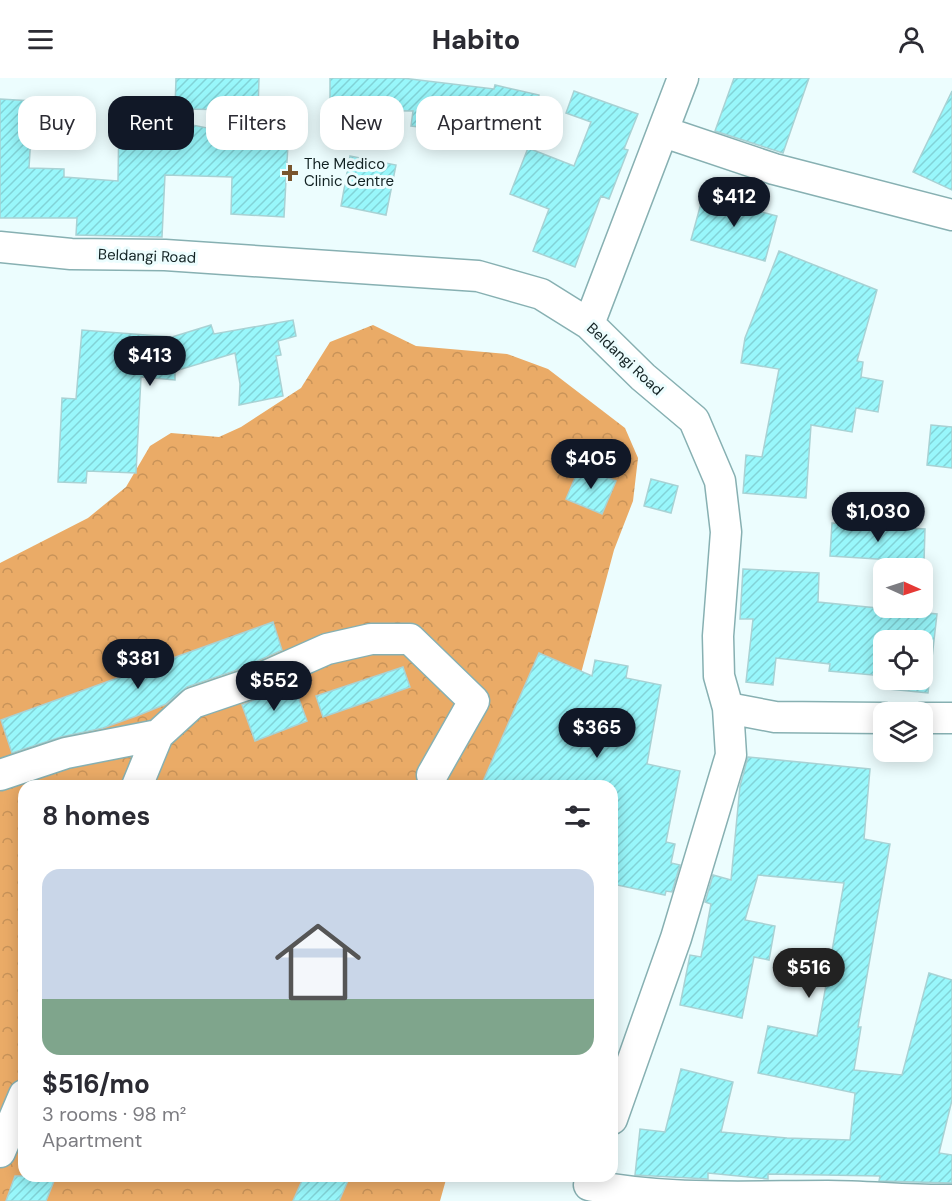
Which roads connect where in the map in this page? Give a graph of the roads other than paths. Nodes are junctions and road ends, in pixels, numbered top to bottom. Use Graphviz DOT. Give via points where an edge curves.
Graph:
graph roads {
  1 [pos="683,78"];
  2 [pos="664,132"];
  3 [pos="952,215"];
  4 [pos="0,247"];
  5 [pos="589,324"];
  6 [pos="729,708"];
  7 [pos="873,718"];
  8 [pos="933,718"];
  9 [pos="952,718"];
  10 [pos="158,735"];
  11 [pos="0,775"];
  12 [pos="432,775"];
  13 [pos="139,780"];
  14 [pos="618,1102"];
  15 [pos="18,1109"];
  16 [pos="0,1152"];
  17 [pos="588,1187"];
  18 [pos="952,1200"];
  1 -- 2 [label="street"];
  2 -- 3 [label="street" via="774,168"];
  2 -- 5 [label="street"];
  4 -- 5 [label="street, Beldangi Road" via="478,276 542,294"];
  5 -- 6 [label="street, Beldangi Road" via="694,420 720,481 726,532 719,676"];
  6 -- 7 [label="street" via="775,717"];
  6 -- 14 [label="street, Beldangi Road" via="731,755 676,938"];
  8 -- 9 [label="street"];
  10 -- 11 [label="street" via="66,753"];
  10 -- 12 [label="street" via="193,703 327,649 370,639 410,639 474,701"];
  10 -- 13 [label="street"];
  15 -- 16 [label="street"];
  17 -- 18 [label="street" via="680,1196"];
}
